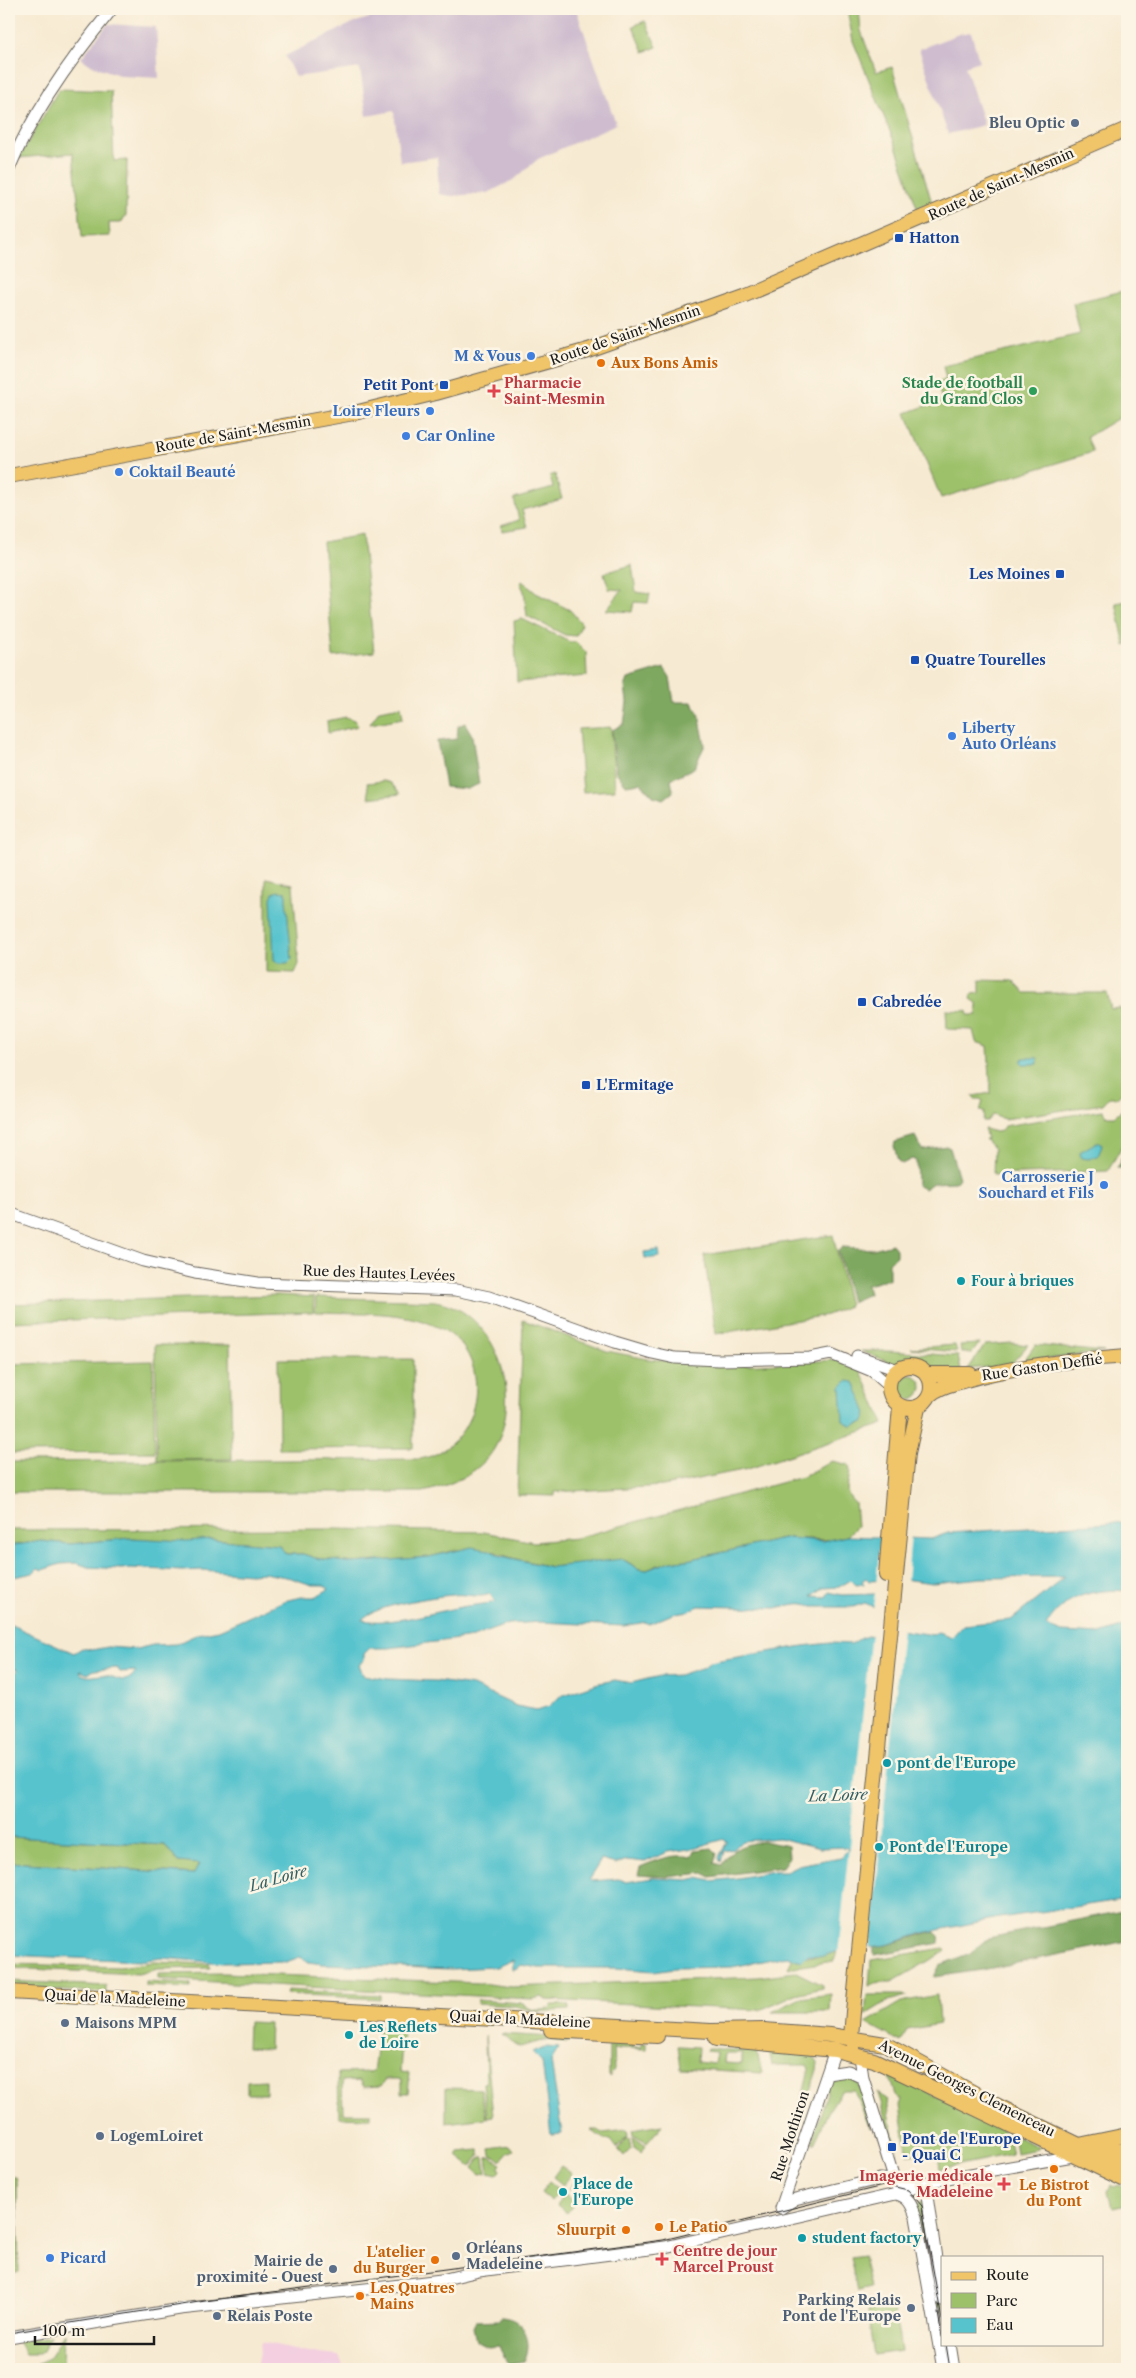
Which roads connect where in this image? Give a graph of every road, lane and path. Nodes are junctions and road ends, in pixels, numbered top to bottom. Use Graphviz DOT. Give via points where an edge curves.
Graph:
graph roads {
  1 [pos="112,9"];
  2 [pos="1127,129"];
  3 [pos="9,169"];
  4 [pos="9,476"];
  5 [pos="9,1213"];
  6 [pos="830,1354"];
  7 [pos="1127,1356"];
  8 [pos="898,1370"];
  9 [pos="927,1374"];
  10 [pos="986,1374"];
  11 [pos="889,1386"];
  12 [pos="931,1394"];
  13 [pos="900,1406"];
  14 [pos="918,1408"];
  15 [pos="9,1992"];
  16 [pos="9,2000"];
  17 [pos="201,2002"];
  18 [pos="117,2006"];
  19 [pos="587,2023"];
  20 [pos="491,2027"];
  21 [pos="849,2036"];
  22 [pos="728,2040"];
  23 [pos="827,2074"];
  24 [pos="863,2078"];
  25 [pos="964,2088"];
  26 [pos="1127,2137"];
  27 [pos="1127,2150"];
  28 [pos="1080,2152"];
  29 [pos="1127,2168"];
  30 [pos="895,2180"];
  31 [pos="1127,2181"];
  32 [pos="918,2186"];
  33 [pos="896,2194"];
  34 [pos="941,2293"];
  35 [pos="9,2337"];
  36 [pos="950,2346"];
  37 [pos="943,2369"];
  38 [pos="954,2369"];
  1 -- 3 [label="street" via="88,38 25,134"];
  2 -- 4 [label="main road, Route de Saint-Mesmin" via="745,294 588,350 354,413"];
  5 -- 6 [label="street, Rue des Hautes Levées" via="143,1261 224,1279 456,1290 489,1297 615,1342 675,1358 810,1358"];
  6 -- 8 [label="street" via="859,1356"];
  6 -- 11 [label="street, Rue des Hautes Levées" via="872,1371"];
  7 -- 10 [label="main road, Rue Gaston Deffié" via="1070,1360"];
  8 -- 9 [label="main road" via="913,1366"];
  8 -- 11 [label="main road"];
  9 -- 10 [label="main road"];
  9 -- 12 [label="main road"];
  10 -- 12 [label="main road, Rue Gaston Deffié" via="944,1386"];
  11 -- 13 [label="main road" via="892,1398"];
  12 -- 14 [label="main road"];
  13 -- 14 [label="main road"];
  13 -- 21 [label="main road"];
  14 -- 21 [label="main road" via="908,1453"];
  15 -- 17 [label="main road, Quai de la Madeleine"];
  16 -- 18 [label="main road, Quai de la Madeleine"];
  17 -- 18 [label="main road" via="189,2005 122,2002"];
  17 -- 19 [label="main road, Quai de la Madeleine"];
  18 -- 20 [label="main road, Quai de la Madeleine"];
  19 -- 20 [label="main road" via="576,2027 496,2023"];
  19 -- 21 [label="main road, Quai de la Madeleine"];
  20 -- 22 [label="main road, Quai de la Madeleine"];
  21 -- 22 [label="main road" via="836,2043 764,2037"];
  21 -- 22 [label="main road, Quai de la Madeleine" via="819,2048"];
  21 -- 23 [label="street, Rue Mothiron"];
  21 -- 24 [label="street"];
  21 -- 25 [label="main road" via="931,2077"];
  21 -- 25 [label="main road, Avenue Georges Clemenceau" via="885,2044"];
  21 -- 28 [label="main road, Avenue Georges Clemenceau" via="892,2067 942,2094"];
  23 -- 24 [label="street" via="848,2071"];
  23 -- 30 [label="street, Rue Mothiron" via="781,2208 795,2199 879,2179"];
  24 -- 30 [label="street"];
  25 -- 28 [label="main road, Avenue Georges Clemenceau"];
  26 -- 28 [label="main road"];
  27 -- 28 [label="main road"];
  28 -- 29 [label="main road"];
  28 -- 31 [label="main road"];
  28 -- 32 [label="street"];
  30 -- 32 [label="street"];
  30 -- 33 [label="street"];
  32 -- 33 [label="street"];
  32 -- 34 [label="street" via="927,2196"];
  33 -- 35 [label="street" via="665,2247 479,2271 441,2280 180,2309"];
  33 -- 37 [label="street" via="910,2203 916,2217"];
  36 -- 38 [label="street"];
}
